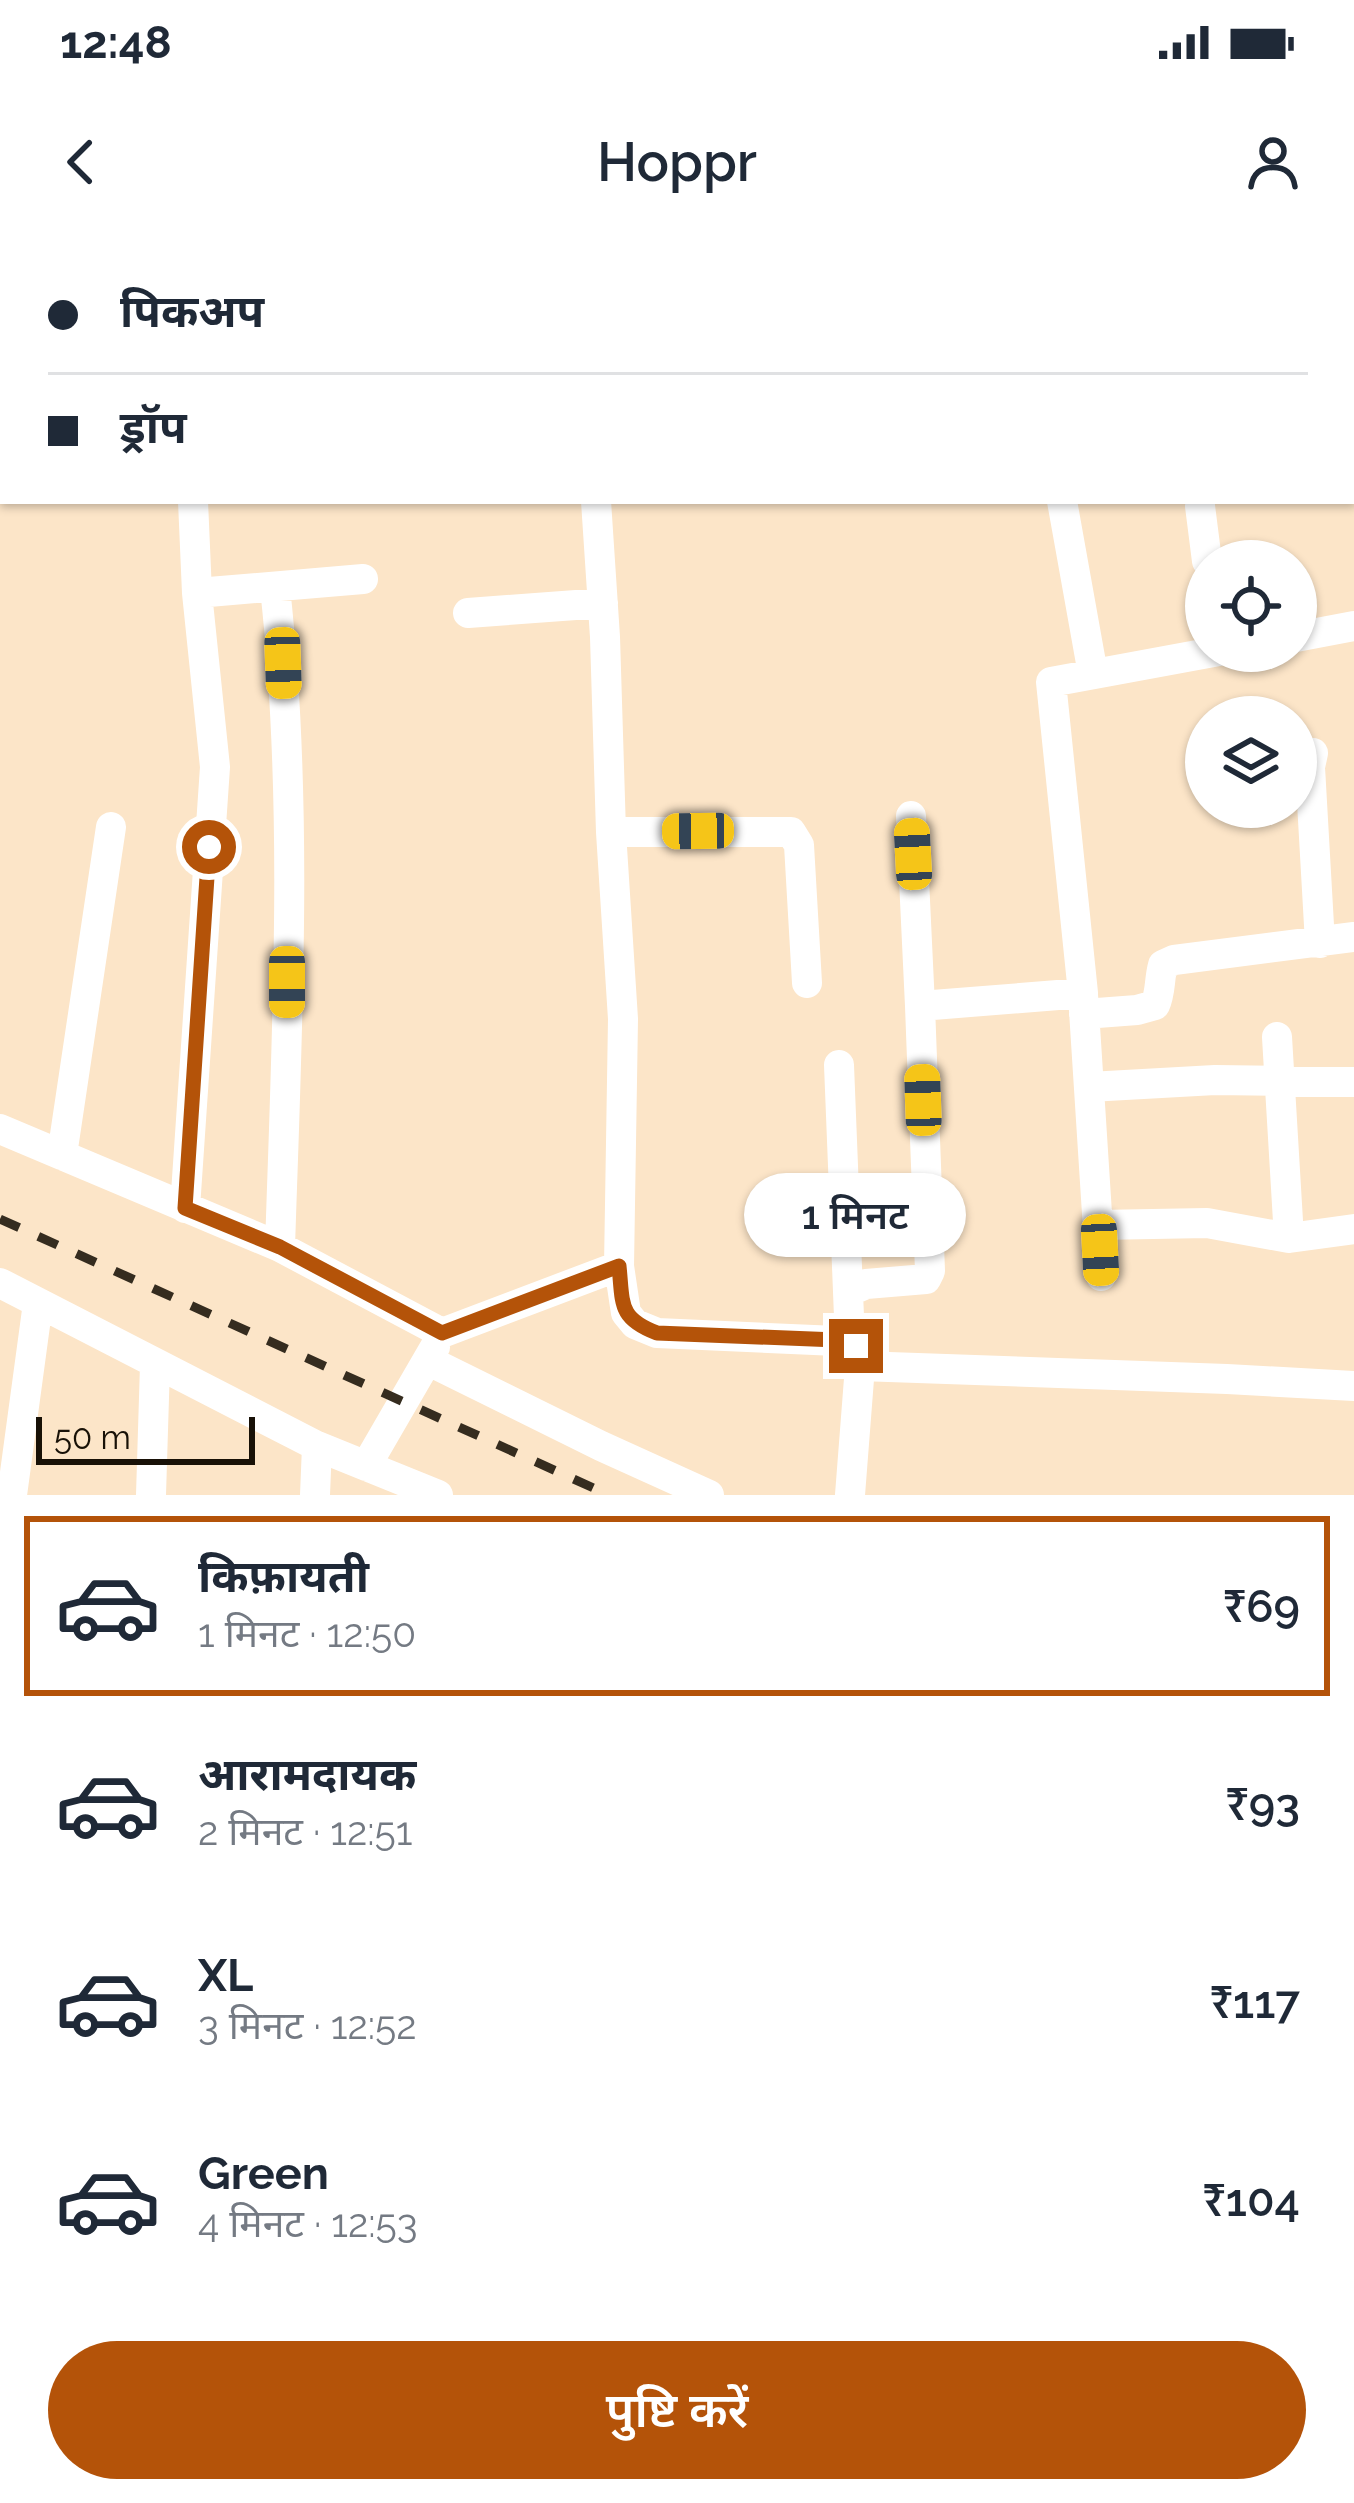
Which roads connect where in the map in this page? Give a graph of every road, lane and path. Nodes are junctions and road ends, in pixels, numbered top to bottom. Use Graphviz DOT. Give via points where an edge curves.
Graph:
graph roads {
  1 [pos="193,504"];
  2 [pos="596,504"];
  3 [pos="1063,504"];
  4 [pos="1200,506"];
  5 [pos="1204,540"];
  6 [pos="363,579"];
  7 [pos="275,588"];
  8 [pos="196,593"];
  9 [pos="603,603"];
  10 [pos="468,614"];
  11 [pos="1354,626"];
  12 [pos="1317,633"];
  13 [pos="1185,657"];
  14 [pos="1093,674"];
  15 [pos="911,816"];
  16 [pos="111,826"];
  17 [pos="1314,828"];
  18 [pos="611,832"];
  19 [pos="1354,938"];
  20 [pos="1320,943"];
  21 [pos="807,982"];
  22 [pos="1083,1004"];
  23 [pos="920,1006"];
  24 [pos="1277,1037"];
  25 [pos="839,1066"];
  26 [pos="1280,1082"];
  27 [pos="1354,1082"];
  28 [pos="1089,1087"];
  29 [pos="0,1129"];
  30 [pos="62,1155"];
  31 [pos="185,1208"];
  32 [pos="1098,1225"];
  33 [pos="1354,1229"];
  34 [pos="1289,1238"];
  35 [pos="280,1247"];
  36 [pos="619,1266"];
  37 [pos="1101,1276"];
  38 [pos="0,1283"];
  39 [pos="848,1292"];
  40 [pos="38,1303"];
  41 [pos="435,1347"];
  42 [pos="855,1354"];
  43 [pos="155,1365"];
  44 [pos="1354,1386"];
  45 [pos="317,1446"];
  46 [pos="366,1466"];
  47 [pos="12,1495"];
  48 [pos="152,1495"];
  49 [pos="315,1495"];
  50 [pos="438,1495"];
  51 [pos="709,1495"];
  52 [pos="850,1495"];
  1 -- 8 [label="street"];
  2 -- 9 [label="street"];
  3 -- 14 [label="street"];
  4 -- 5 [label="street"];
  6 -- 7 [label="street"];
  7 -- 8 [label="street"];
  7 -- 35 [label="street" via="287,841"];
  8 -- 31 [label="street" via="215,766"];
  9 -- 10 [label="street"];
  9 -- 18 [label="street"];
  11 -- 12 [label="street"];
  13 -- 14 [label="street"];
  14 -- 22 [label="street" via="1051,682"];
  15 -- 23 [label="street"];
  16 -- 30 [label="street"];
  17 -- 20 [label="street"];
  18 -- 21 [label="street" via="791,832 799,844"];
  18 -- 36 [label="street" via="623,1019"];
  19 -- 20 [label="street"];
  20 -- 22 [label="street" via="1174,960 1163,964 1155,1005"];
  22 -- 23 [label="street"];
  22 -- 28 [label="street"];
  23 -- 39 [label="street" via="930,1271 926,1279"];
  24 -- 26 [label="street"];
  25 -- 39 [label="street"];
  26 -- 27 [label="street"];
  26 -- 28 [label="street"];
  26 -- 34 [label="street"];
  28 -- 32 [label="street"];
  29 -- 30 [label="street"];
  30 -- 31 [label="street"];
  31 -- 35 [label="street"];
  32 -- 34 [label="street" via="1207,1223"];
  32 -- 37 [label="street"];
  33 -- 34 [label="street"];
  35 -- 41 [label="street"];
  36 -- 41 [label="street"];
  36 -- 42 [label="street" via="626,1313 657,1333"];
  38 -- 40 [label="street"];
  39 -- 42 [label="street"];
  40 -- 43 [label="street"];
  40 -- 47 [label="street"];
  41 -- 46 [label="street"];
  41 -- 51 [label="street" via="602,1446"];
  42 -- 44 [label="street"];
  42 -- 52 [label="street"];
  43 -- 45 [label="street"];
  43 -- 48 [label="street"];
  45 -- 46 [label="street"];
  45 -- 49 [label="street"];
  46 -- 50 [label="street"];
}
